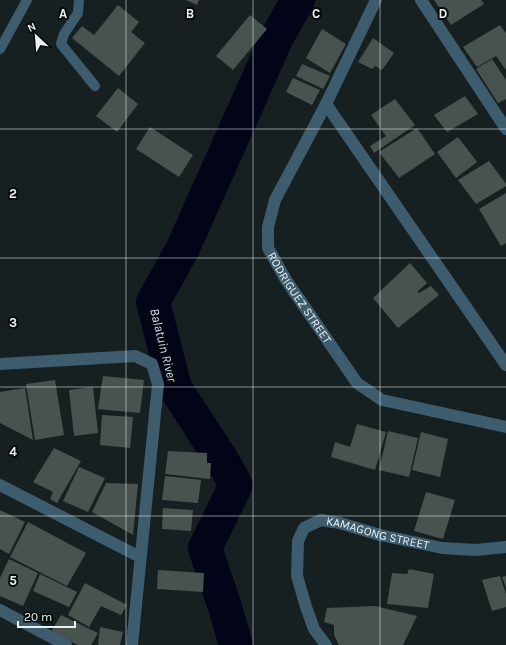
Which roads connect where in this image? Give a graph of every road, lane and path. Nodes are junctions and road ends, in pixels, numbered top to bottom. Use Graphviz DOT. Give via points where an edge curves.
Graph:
graph roads {
  1 [pos="27,0"];
  2 [pos="79,0"];
  3 [pos="376,0"];
  4 [pos="420,0"];
  5 [pos="0,49"];
  6 [pos="95,86"];
  7 [pos="326,104"];
  8 [pos="506,129"];
  9 [pos="0,364"];
  10 [pos="506,366"];
  11 [pos="506,427"];
  12 [pos="0,485"];
  13 [pos="506,547"];
  14 [pos="140,557"];
  15 [pos="0,610"];
  16 [pos="66,645"];
  17 [pos="132,645"];
  18 [pos="326,645"];
  1 -- 5 [label="lane"];
  2 -- 6 [label="lane" via="78,13 64,34 61,44"];
  3 -- 7 [label="street, RODRIGUEZ STREET"];
  4 -- 8 [label="street"];
  7 -- 10 [label="street"];
  7 -- 11 [label="street, RODRIGUEZ STREET" via="275,200 268,227 268,248 286,280 357,383 382,400"];
  9 -- 14 [label="street" via="136,356 152,364 158,384"];
  12 -- 14 [label="street"];
  13 -- 18 [label="street, KAMAGONG STREET" via="476,550 442,548 322,520 304,528 298,541 298,576 314,629"];
  14 -- 17 [label="street"];
  15 -- 16 [label="street"];
}
